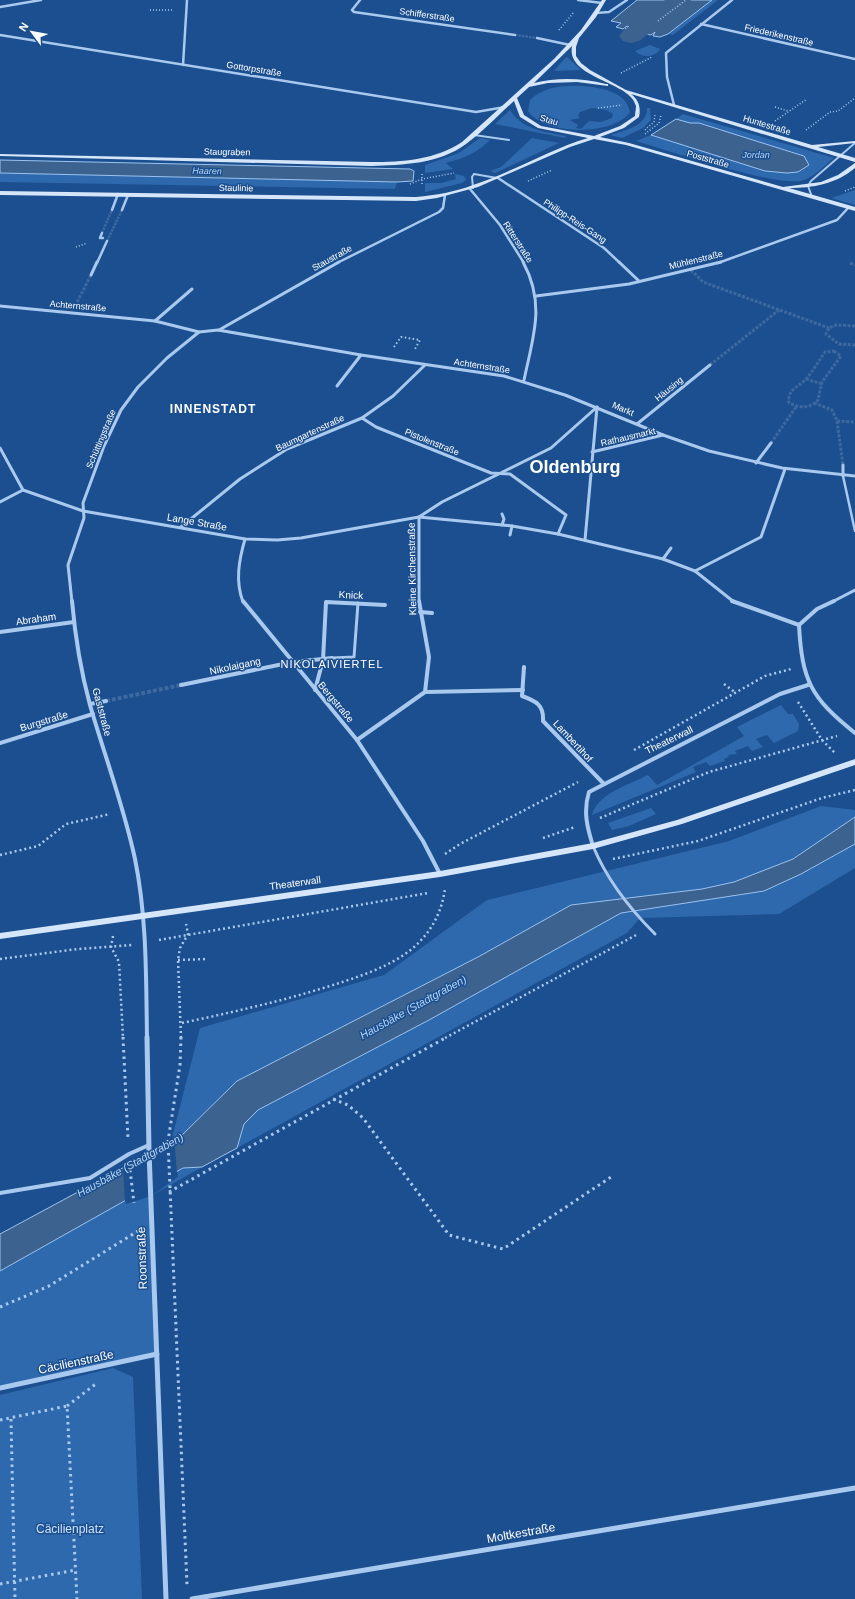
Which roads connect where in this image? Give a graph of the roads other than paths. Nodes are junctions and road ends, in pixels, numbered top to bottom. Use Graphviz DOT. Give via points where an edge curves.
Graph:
graph roads {
  1 [pos="41,0"];
  2 [pos="187,0"];
  3 [pos="360,0"];
  4 [pos="578,0"];
  5 [pos="627,0"];
  6 [pos="732,0"];
  7 [pos="603,2"];
  8 [pos="0,7"];
  9 [pos="596,13"];
  10 [pos="701,24"];
  11 [pos="0,35"];
  12 [pos="515,35"];
  13 [pos="536,38"];
  14 [pos="577,38"];
  15 [pos="570,45"];
  16 [pos="855,59"];
  17 [pos="183,65"];
  18 [pos="526,87"];
  19 [pos="622,89"];
  20 [pos="515,98"];
  21 [pos="674,105"];
  22 [pos="505,107"];
  23 [pos="474,135"];
  24 [pos="593,137"];
  25 [pos="509,140"];
  26 [pos="855,142"];
  27 [pos="808,146"];
  28 [pos="0,155"];
  29 [pos="841,156"];
  30 [pos="855,160"];
  31 [pos="855,165"];
  32 [pos="470,169"];
  33 [pos="474,174"];
  34 [pos="498,178"];
  35 [pos="808,186"];
  36 [pos="775,187"];
  37 [pos="472,189"];
  38 [pos="0,193"];
  39 [pos="118,194"];
  40 [pos="128,195"];
  41 [pos="445,195"];
  42 [pos="812,197"];
  43 [pos="852,208"];
  44 [pos="112,210"];
  45 [pos="122,210"];
  46 [pos="102,233"];
  47 [pos="103,238"];
  48 [pos="107,241"];
  49 [pos="91,275"];
  50 [pos="639,281"];
  51 [pos="192,289"];
  52 [pos="536,296"];
  53 [pos="0,306"];
  54 [pos="75,306"];
  55 [pos="72,312"];
  56 [pos="155,320"];
  57 [pos="218,330"];
  58 [pos="199,332"];
  59 [pos="361,355"];
  60 [pos="425,365"];
  61 [pos="710,365"];
  62 [pos="524,380"];
  63 [pos="337,386"];
  64 [pos="597,407"];
  65 [pos="362,418"];
  66 [pos="637,424"];
  67 [pos="664,435"];
  68 [pos="771,443"];
  69 [pos="0,448"];
  70 [pos="592,452"];
  71 [pos="756,463"];
  72 [pos="843,465"];
  73 [pos="785,469"];
  74 [pos="500,473"];
  75 [pos="843,476"];
  76 [pos="855,476"];
  77 [pos="23,490"];
  78 [pos="0,502"];
  79 [pos="83,511"];
  80 [pos="502,514"];
  81 [pos="419,517"];
  82 [pos="502,525"];
  83 [pos="512,526"];
  84 [pos="181,527"];
  85 [pos="855,531"];
  86 [pos="558,534"];
  87 [pos="510,535"];
  88 [pos="244,538"];
  89 [pos="585,540"];
  90 [pos="671,548"];
  91 [pos="663,559"];
  92 [pos="695,571"];
  93 [pos="855,590"];
  94 [pos="358,604"];
  95 [pos="385,605"];
  96 [pos="420,612"];
  97 [pos="432,613"];
  98 [pos="74,622"];
  99 [pos="799,625"];
  100 [pos="0,632"];
  101 [pos="332,658"];
  102 [pos="323,660"];
  103 [pos="293,662"];
  104 [pos="524,667"];
  105 [pos="181,685"];
  106 [pos="808,685"];
  107 [pos="315,690"];
  108 [pos="523,690"];
  109 [pos="425,692"];
  110 [pos="106,701"];
  111 [pos="90,704"];
  112 [pos="93,714"];
  113 [pos="854,732"];
  114 [pos="357,740"];
  115 [pos="0,743"];
  116 [pos="855,762"];
  117 [pos="604,784"];
  118 [pos="592,846"];
  119 [pos="440,874"];
  120 [pos="143,916"];
  121 [pos="655,934"];
  122 [pos="0,936"];
  123 [pos="149,1145"];
  124 [pos="0,1193"];
  125 [pos="157,1354"];
  126 [pos="0,1388"];
  127 [pos="855,1488"];
  128 [pos="166,1599"];
  129 [pos="192,1599"];
  1 -- 8 [label="street"];
  2 -- 17 [label="street"];
  3 -- 12 [label="street, Schifferstraße" via="352,10 354,12"];
  4 -- 7 [label="street"];
  5 -- 9 [label="street" via="610,12"];
  6 -- 10 [label="street"];
  7 -- 9 [label="street"];
  9 -- 14 [label="street"];
  10 -- 16 [label="street, Friederikenstraße"];
  10 -- 21 [label="street" via="666,53"];
  11 -- 17 [label="street, Gottorpstraße"];
  13 -- 15 [label="street"];
  14 -- 15 [label="street"];
  14 -- 19 [label="street" via="573,54 575,60 591,73"];
  15 -- 18 [label="street"];
  17 -- 22 [label="street, Gottorpstraße" via="480,112"];
  18 -- 19 [label="street, Huntestraße" via="552,80 570,79 593,81"];
  18 -- 20 [label="street"];
  19 -- 21 [label="street, Huntestraße"];
  19 -- 24 [label="street" via="635,100 639,112 637,116 624,126"];
  20 -- 22 [label="street"];
  20 -- 24 [label="street, Stau" via="519,111 532,123 552,130"];
  21 -- 27 [label="street, Huntestraße"];
  22 -- 23 [label="street"];
  23 -- 25 [label="lane"];
  23 -- 28 [label="street, Staugraben" via="452,151 423,160 388,164"];
  24 -- 34 [label="street" via="567,146"];
  24 -- 36 [label="street, Poststraße" via="627,144"];
  26 -- 27 [label="street"];
  26 -- 29 [label="lane"];
  27 -- 29 [label="street, Huntestraße"];
  29 -- 30 [label="street, Huntestraße"];
  29 -- 35 [label="lane" via="814,177"];
  31 -- 35 [label="street" via="832,180"];
  32 -- 33 [label="lane"];
  33 -- 34 [label="lane"];
  33 -- 37 [label="lane"];
  34 -- 37 [label="street"];
  34 -- 50 [label="street, Philipp-Reis-Gang" via="604,248"];
  35 -- 36 [label="street"];
  35 -- 42 [label="lane"];
  36 -- 42 [label="street, Poststraße"];
  37 -- 41 [label="street, Staulinie"];
  37 -- 52 [label="street, Ritterstraße" via="526,267"];
  38 -- 39 [label="street, Staulinie"];
  39 -- 40 [label="street, Staulinie"];
  39 -- 44 [label="street"];
  40 -- 41 [label="street, Staulinie" via="416,198"];
  40 -- 45 [label="street"];
  41 -- 57 [label="street, Staustraße" via="443,208 439,212 352,255"];
  42 -- 43 [label="street, Poststraße"];
  43 -- 50 [label="street, Mühlenstraße" via="837,220 760,249 720,262"];
  46 -- 47 [label="street" via="100,238"];
  48 -- 49 [label="street"];
  50 -- 52 [label="street, Mühlenstraße" via="580,292"];
  51 -- 56 [label="street"];
  52 -- 62 [label="street, Ritterstraße" via="535,320"];
  53 -- 55 [label="street, Achternstraße"];
  54 -- 55 [label="street"];
  55 -- 56 [label="street, Achternstraße"];
  56 -- 58 [label="street, Achternstraße"];
  57 -- 58 [label="street, Achternstraße"];
  57 -- 59 [label="street, Achternstraße"];
  58 -- 79 [label="street, Schüttingstraße" via="167,358 138,387 121,410 104,446 83,503"];
  59 -- 60 [label="street, Achternstraße"];
  59 -- 63 [label="street"];
  60 -- 62 [label="street, Achternstraße"];
  60 -- 65 [label="street, Baumgartenstraße" via="394,396"];
  61 -- 66 [label="street, Häusing"];
  62 -- 64 [label="street, Achternstraße"];
  64 -- 66 [label="street, Markt"];
  64 -- 70 [label="street, Rathausmarkt"];
  64 -- 74 [label="street, Markt" via="551,448"];
  65 -- 74 [label="street, Pistolenstraße" via="376,427 491,473"];
  65 -- 84 [label="street, Baumgartenstraße" via="288,449 240,479"];
  66 -- 67 [label="street, Markt"];
  67 -- 70 [label="street, Rathausmarkt"];
  67 -- 71 [label="street, Markt"];
  68 -- 71 [label="street"];
  69 -- 77 [label="street"];
  70 -- 89 [label="street"];
  71 -- 73 [label="street, Markt"];
  72 -- 75 [label="street"];
  73 -- 75 [label="street, Markt"];
  73 -- 92 [label="street" via="761,537"];
  74 -- 81 [label="street, Markt" via="442,502"];
  74 -- 86 [label="street" via="510,474 566,515"];
  75 -- 76 [label="street, Markt"];
  75 -- 85 [label="lane"];
  77 -- 78 [label="street"];
  77 -- 79 [label="street, Lange Straße"];
  79 -- 84 [label="street, Lange Straße"];
  79 -- 98 [label="street, Gaststraße" via="84,518 68,565"];
  80 -- 82 [label="street"];
  81 -- 82 [label="street"];
  81 -- 88 [label="street, Lange Straße" via="301,538"];
  81 -- 96 [label="street, Kleine Kirchenstraße"];
  82 -- 83 [label="street"];
  83 -- 86 [label="street"];
  83 -- 87 [label="street"];
  84 -- 88 [label="street, Lange Straße"];
  86 -- 89 [label="street"];
  88 -- 103 [label="street, Bergstraße" via="238,570 240,594 250,613"];
  89 -- 91 [label="street"];
  90 -- 91 [label="street"];
  91 -- 92 [label="street"];
  92 -- 99 [label="street" via="732,601"];
  93 -- 99 [label="street" via="817,609"];
  94 -- 95 [label="street, Knick"];
  94 -- 101 [label="lane" via="354,657"];
  94 -- 102 [label="street, Knick" via="326,602"];
  96 -- 97 [label="street"];
  96 -- 109 [label="street, Kleine Kirchenstraße" via="429,657"];
  98 -- 100 [label="street, Abraham"];
  98 -- 111 [label="street, Gaststraße"];
  99 -- 106 [label="street" via="800,646"];
  101 -- 102 [label="street"];
  102 -- 103 [label="street"];
  102 -- 107 [label="street, Knick"];
  103 -- 105 [label="street, Nikolaigang"];
  103 -- 107 [label="street, Bergstraße"];
  104 -- 108 [label="street"];
  106 -- 113 [label="street" via="845,726"];
  106 -- 117 [label="street, Theaterwall" via="780,694"];
  107 -- 114 [label="street, Bergstraße"];
  108 -- 109 [label="street"];
  108 -- 117 [label="street, Lambertihof" via="522,696 541,704 544,711 543,721"];
  109 -- 114 [label="street"];
  110 -- 111 [label="street"];
  111 -- 112 [label="street, Gaststraße"];
  112 -- 115 [label="street, Burgstraße"];
  112 -- 120 [label="street, Gaststraße" via="123,810 135,860"];
  114 -- 119 [label="street, Bergstraße" via="423,841"];
  116 -- 118 [label="street, Theaterwall" via="679,822"];
  117 -- 118 [label="street, Theaterwall" via="589,792 585,806"];
  118 -- 119 [label="street, Theaterwall"];
  118 -- 121 [label="lane" via="612,884"];
  119 -- 120 [label="street, Theaterwall"];
  120 -- 122 [label="street, Theaterwall"];
  120 -- 123 [label="street, Roonstraße"];
  123 -- 124 [label="lane" via="90,1178"];
  123 -- 125 [label="street, Roonstraße"];
  125 -- 126 [label="street, Cäcilienstraße"];
  125 -- 128 [label="street, Roonstraße"];
  127 -- 129 [label="street, Moltkestraße"];
}
